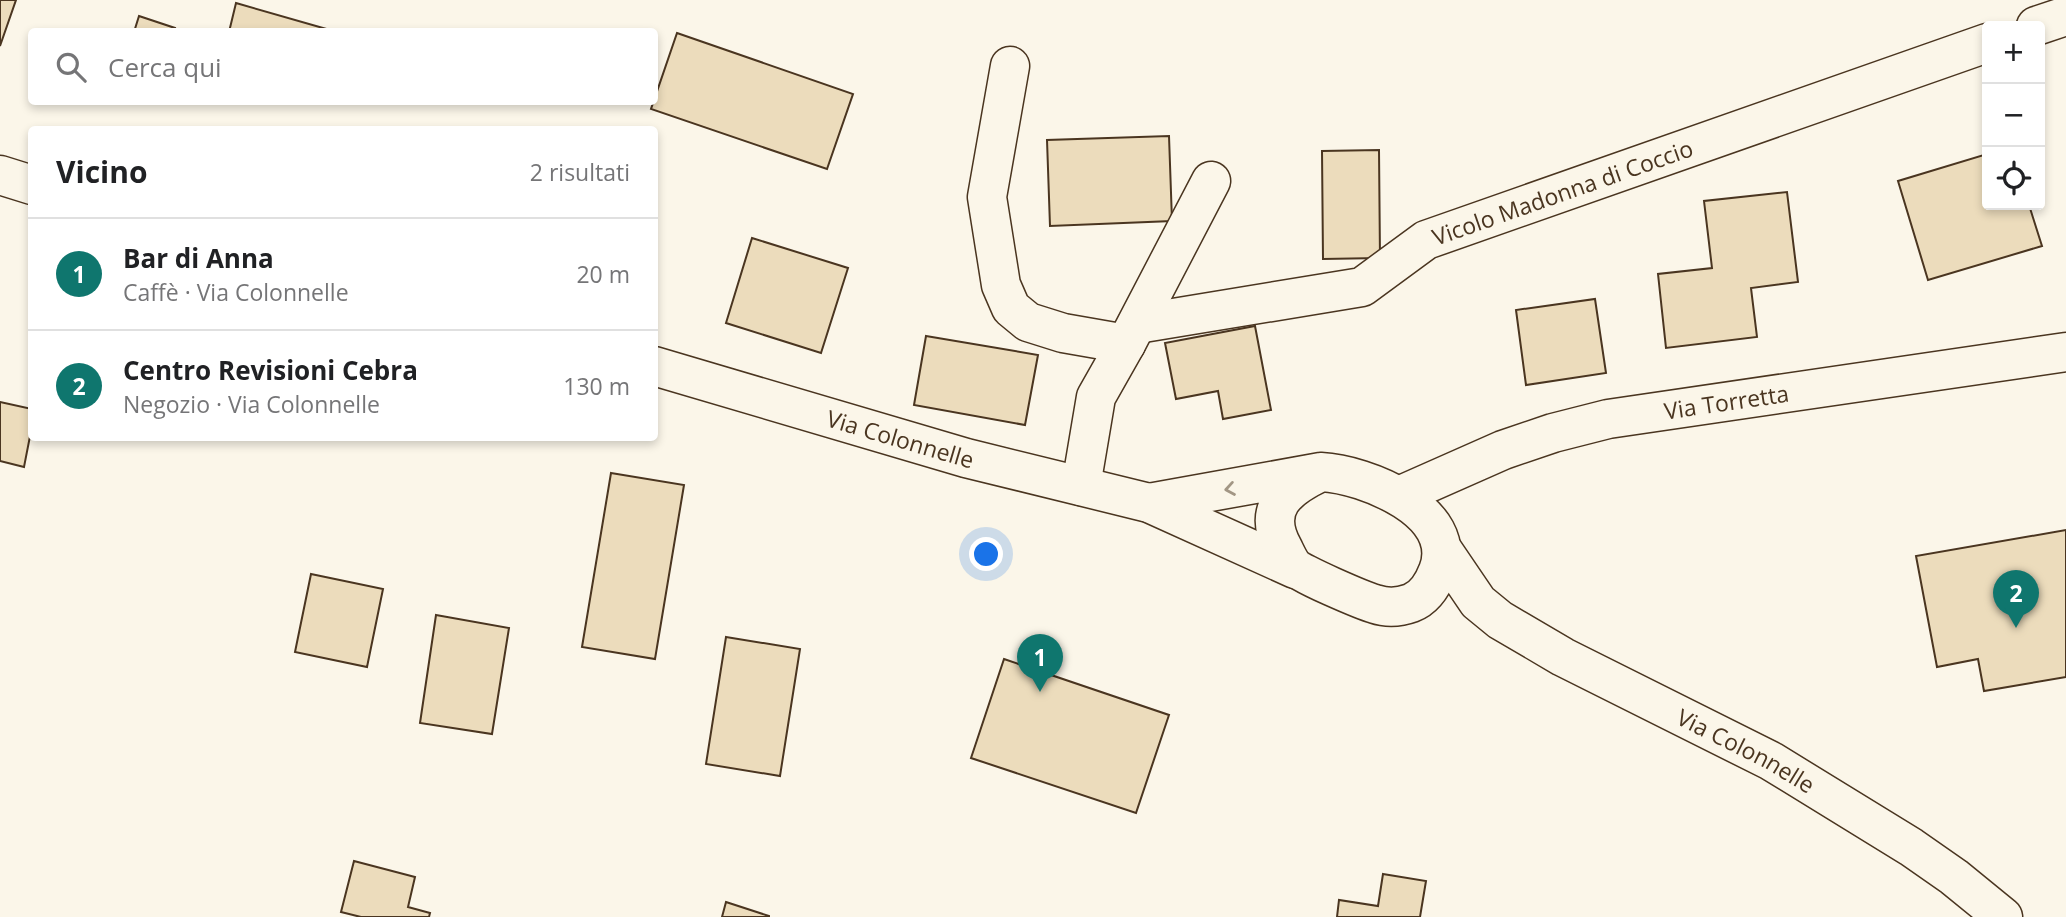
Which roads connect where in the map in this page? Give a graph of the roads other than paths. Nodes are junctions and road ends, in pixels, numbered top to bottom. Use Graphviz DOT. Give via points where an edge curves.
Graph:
graph roads {
  1 [pos="2066,16"];
  2 [pos="2045,23"];
  3 [pos="1982,45"];
  4 [pos="1010,65"];
  5 [pos="0,175"];
  6 [pos="1211,181"];
  7 [pos="28,183"];
  8 [pos="1132,334"];
  9 [pos="2066,352"];
  10 [pos="658,367"];
  11 [pos="1321,472"];
  12 [pos="1081,486"];
  13 [pos="1399,495"];
  14 [pos="1149,503"];
  15 [pos="1441,549"];
  16 [pos="1295,569"];
  17 [pos="1414,602"];
  18 [pos="1478,602"];
  19 [pos="2003,917"];
  1 -- 2 [label="street"];
  3 -- 8 [label="street, Vicolo Madonna di Coccio" via="1426,240 1362,287"];
  4 -- 8 [label="street, Vicolo Madonna di Coccio" via="987,197 1001,285 1012,308 1028,322 1063,333"];
  5 -- 7 [label="street"];
  6 -- 8 [label="street"];
  8 -- 12 [label="street" via="1096,397"];
  9 -- 13 [label="street, Via Torretta" via="1608,419 1530,440"];
  10 -- 12 [label="street, Via Colonnelle" via="966,458"];
  11 -- 13 [label="street, Via Colonnelle" via="1338,473"];
  11 -- 14 [label="street, Via Colonnelle, one-way"];
  11 -- 16 [label="street" via="1298,482 1282,498 1274,516 1274,526"];
  12 -- 14 [label="street, Via Colonnelle"];
  13 -- 15 [label="street, Via Colonnelle" via="1427,519"];
  14 -- 16 [label="street, Via Colonnelle"];
  15 -- 17 [label="street" via="1434,581"];
  15 -- 18 [label="street, Via Colonnelle"];
  16 -- 17 [label="street, Via Colonnelle" via="1375,604 1396,607"];
  17 -- 18 [label="street, Via Colonnelle"];
  18 -- 19 [label="street, Via Colonnelle" via="1563,657 1782,767 1911,847"];
}
